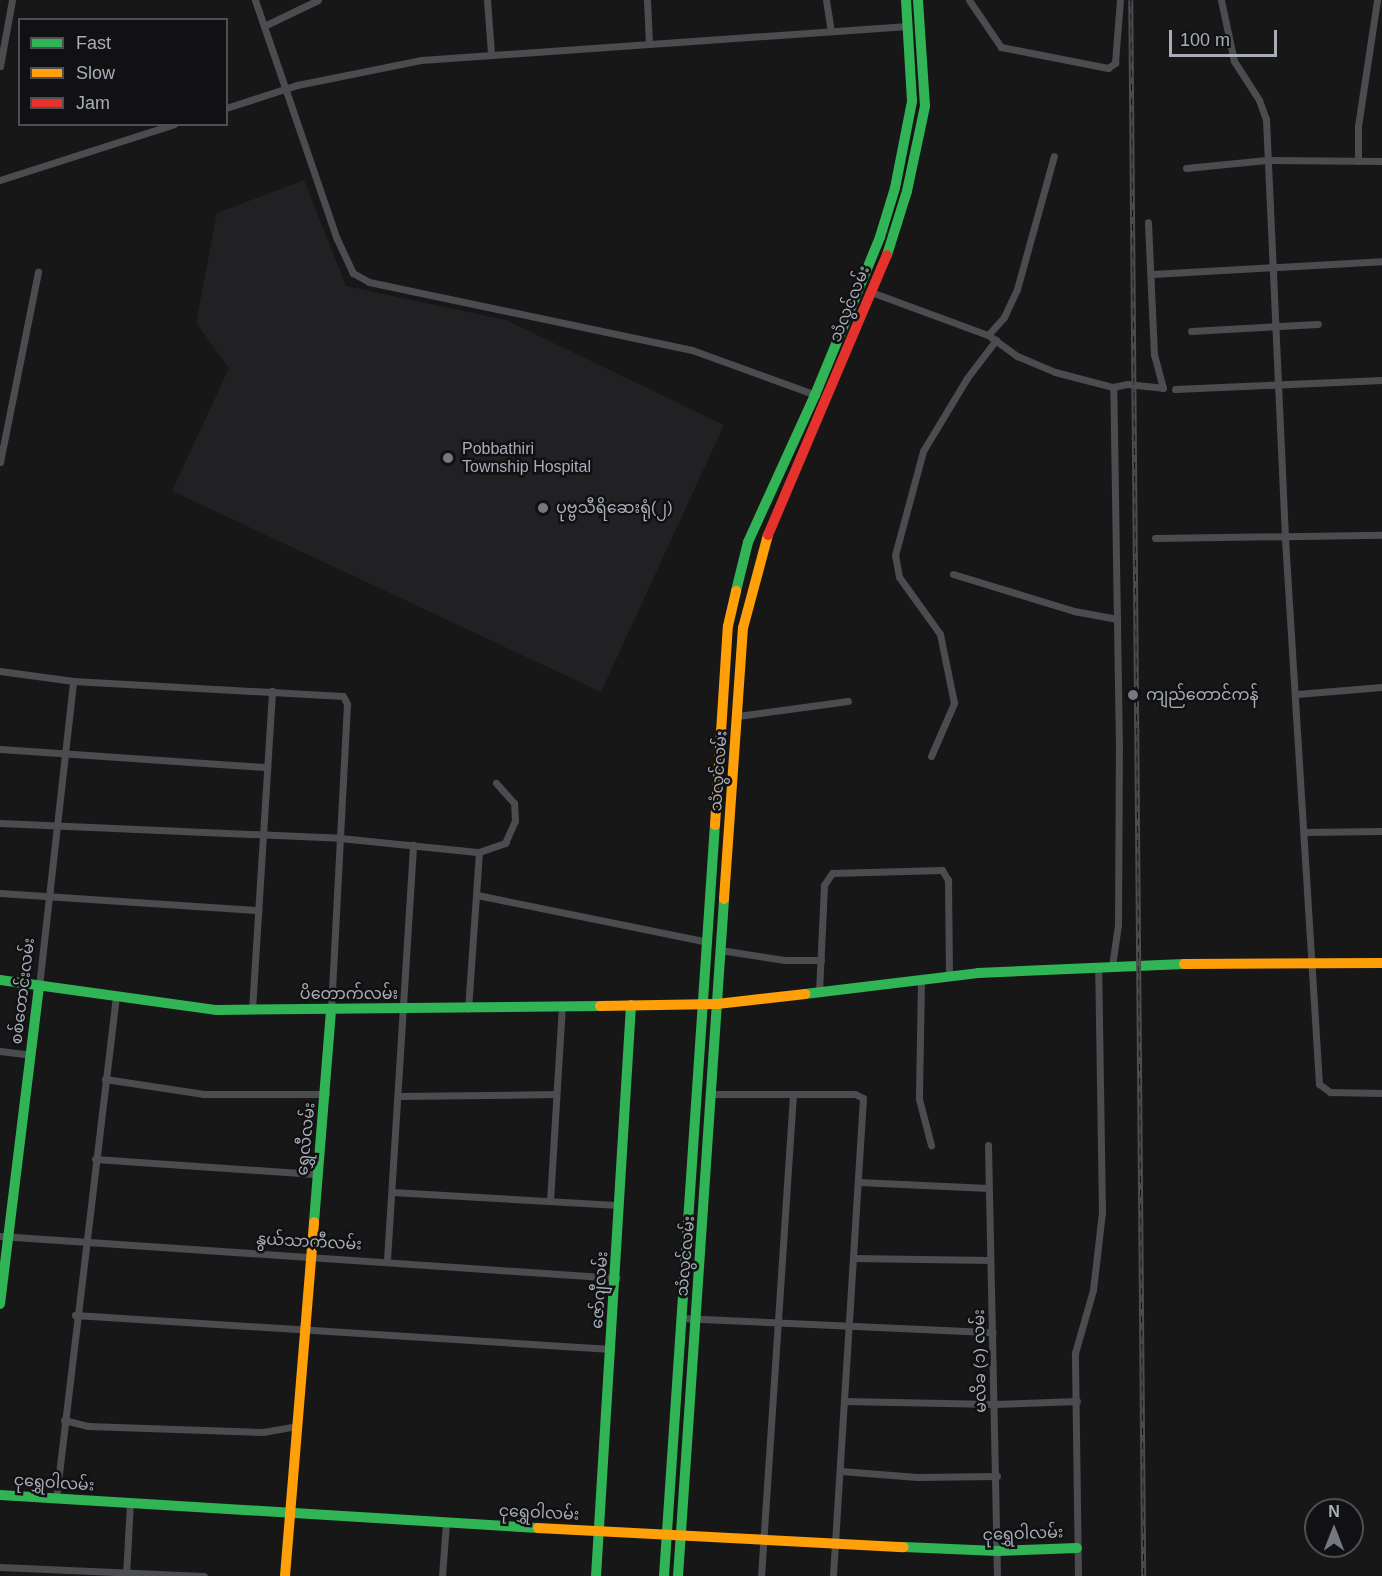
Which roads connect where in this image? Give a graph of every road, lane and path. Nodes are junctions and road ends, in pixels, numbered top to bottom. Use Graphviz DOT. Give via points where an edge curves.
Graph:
graph roads {
  1 [pos="12,0"];
  2 [pos="255,0"];
  3 [pos="318,0"];
  4 [pos="487,0"];
  5 [pos="647,0"];
  6 [pos="826,0"];
  7 [pos="906,0"];
  8 [pos="918,0"];
  9 [pos="969,0"];
  10 [pos="1120,0"];
  11 [pos="1221,0"];
  12 [pos="1377,0"];
  13 [pos="264,26"];
  14 [pos="908,26"];
  15 [pos="831,31"];
  16 [pos="649,44"];
  17 [pos="491,53"];
  18 [pos="0,66"];
  19 [pos="285,89"];
  20 [pos="228,107"];
  21 [pos="168,126"];
  22 [pos="1054,156"];
  23 [pos="1267,160"];
  24 [pos="1358,161"];
  25 [pos="1382,161"];
  26 [pos="1186,168"];
  27 [pos="0,180"];
  28 [pos="895,188"];
  29 [pos="907,191"];
  30 [pos="1148,222"];
  31 [pos="1382,261"];
  32 [pos="1271,267"];
  33 [pos="38,272"];
  34 [pos="1152,274"];
  35 [pos="871,292"];
  36 [pos="1318,324"];
  37 [pos="1274,326"];
  38 [pos="1191,331"];
  39 [pos="988,335"];
  40 [pos="996,340"];
  41 [pos="1382,380"];
  42 [pos="1277,385"];
  43 [pos="1113,387"];
  44 [pos="1175,389"];
  45 [pos="815,395"];
  46 [pos="827,401"];
  47 [pos="3,430"];
  48 [pos="0,462"];
  49 [pos="1382,535"];
  50 [pos="1155,538"];
  51 [pos="1285,539"];
  52 [pos="953,574"];
  53 [pos="1117,619"];
  54 [pos="0,671"];
  55 [pos="74,681"];
  56 [pos="1382,687"];
  57 [pos="272,691"];
  58 [pos="1297,694"];
  59 [pos="848,701"];
  60 [pos="738,716"];
  61 [pos="0,749"];
  62 [pos="65,755"];
  63 [pos="931,756"];
  64 [pos="267,767"];
  65 [pos="496,783"];
  66 [pos="0,823"];
  67 [pos="57,823"];
  68 [pos="1382,831"];
  69 [pos="1305,832"];
  70 [pos="263,833"];
  71 [pos="340,838"];
  72 [pos="413,845"];
  73 [pos="479,852"];
  74 [pos="0,893"];
  75 [pos="477,895"];
  76 [pos="49,897"];
  77 [pos="258,910"];
  78 [pos="704,941"];
  79 [pos="720,950"];
  80 [pos="821,960"];
  81 [pos="1314,962"];
  82 [pos="1382,963"];
  83 [pos="1112,966"];
  84 [pos="1098,967"];
  85 [pos="949,977"];
  86 [pos="0,980"];
  87 [pos="921,980"];
  88 [pos="39,986"];
  89 [pos="819,992"];
  90 [pos="116,996"];
  91 [pos="700,1004"];
  92 [pos="717,1004"];
  93 [pos="632,1005"];
  94 [pos="562,1007"];
  95 [pos="331,1009"];
  96 [pos="405,1009"];
  97 [pos="468,1009"];
  98 [pos="252,1010"];
  99 [pos="0,1052"];
  100 [pos="31,1054"];
  101 [pos="105,1079"];
  102 [pos="1382,1093"];
  103 [pos="326,1094"];
  104 [pos="556,1094"];
  105 [pos="714,1094"];
  106 [pos="793,1095"];
  107 [pos="399,1096"];
  108 [pos="931,1145"];
  109 [pos="988,1145"];
  110 [pos="95,1159"];
  111 [pos="317,1174"];
  112 [pos="859,1182"];
  113 [pos="988,1188"];
  114 [pos="392,1192"];
  115 [pos="550,1201"];
  116 [pos="620,1205"];
  117 [pos="5,1236"];
  118 [pos="86,1242"];
  119 [pos="311,1256"];
  120 [pos="853,1258"];
  121 [pos="387,1260"];
  122 [pos="990,1260"];
  123 [pos="617,1278"];
  124 [pos="0,1304"];
  125 [pos="75,1315"];
  126 [pos="680,1318"];
  127 [pos="696,1319"];
  128 [pos="778,1323"];
  129 [pos="850,1326"];
  130 [pos="304,1329"];
  131 [pos="993,1332"];
  132 [pos="612,1349"];
  133 [pos="845,1401"];
  134 [pos="1077,1401"];
  135 [pos="994,1404"];
  136 [pos="64,1420"];
  137 [pos="296,1426"];
  138 [pos="841,1471"];
  139 [pos="997,1476"];
  140 [pos="0,1495"];
  141 [pos="56,1498"];
  142 [pos="130,1503"];
  143 [pos="290,1514"];
  144 [pos="446,1523"];
  145 [pos="599,1532"];
  146 [pos="666,1537"];
  147 [pos="681,1537"];
  148 [pos="764,1542"];
  149 [pos="835,1545"];
  150 [pos="1077,1548"];
  151 [pos="996,1551"];
  152 [pos="0,1567"];
  153 [pos="126,1574"];
  154 [pos="204,1576"];
  155 [pos="285,1576"];
  156 [pos="442,1576"];
  157 [pos="596,1576"];
  158 [pos="663,1576"];
  159 [pos="678,1576"];
  160 [pos="761,1576"];
  161 [pos="833,1576"];
  162 [pos="997,1576"];
  163 [pos="1078,1576"];
  1 -- 18 [label="street"];
  2 -- 13 [label="street"];
  3 -- 13 [label="street"];
  4 -- 17 [label="street"];
  5 -- 16 [label="street"];
  6 -- 15 [label="street"];
  7 -- 14 [label="street, သံလွင်လမ်း"];
  8 -- 29 [label="street, သံလွင်လမ်း" via="925,106"];
  9 -- 10 [label="street" via="1001,47 1108,68 1115,63"];
  11 -- 23 [label="street" via="1234,61 1259,100 1266,119"];
  12 -- 24 [label="street" via="1358,126"];
  13 -- 19 [label="street"];
  14 -- 15 [label="street"];
  14 -- 28 [label="street, သံလွင်လမ်း" via="912,101"];
  15 -- 16 [label="street"];
  16 -- 17 [label="street"];
  17 -- 19 [label="street" via="421,60"];
  19 -- 20 [label="street"];
  19 -- 45 [label="street" via="337,239 353,273 369,282 692,350"];
  21 -- 27 [label="street"];
  22 -- 39 [label="street" via="1017,289 1004,317"];
  23 -- 24 [label="street"];
  23 -- 26 [label="street"];
  23 -- 32 [label="street"];
  24 -- 25 [label="street"];
  28 -- 29 [label="street"];
  28 -- 45 [label="street, သံလွင်လမ်း" via="880,237"];
  29 -- 35 [label="street, သံလွင်လမ်း" via="893,241"];
  30 -- 34 [label="street"];
  31 -- 32 [label="street"];
  32 -- 34 [label="street"];
  32 -- 37 [label="street"];
  33 -- 47 [label="street"];
  34 -- 43 [label="street" via="1154,355 1163,388 1127,384"];
  35 -- 39 [label="street"];
  35 -- 46 [label="street, သံလွင်လမ်း"];
  36 -- 37 [label="street"];
  37 -- 38 [label="street"];
  37 -- 42 [label="street"];
  39 -- 40 [label="street"];
  40 -- 43 [label="street" via="1017,356 1055,372"];
  40 -- 63 [label="street" via="967,378 923,452 895,555 899,577 940,634 954,703"];
  41 -- 42 [label="street"];
  42 -- 44 [label="street"];
  42 -- 51 [label="street"];
  43 -- 53 [label="street" via="1111,458"];
  45 -- 46 [label="street"];
  45 -- 78 [label="street, သံလွင်လမ်း" via="748,542 734,598 725,652"];
  46 -- 60 [label="street, သံလွင်လမ်း" via="762,549 751,586 743,628"];
  47 -- 48 [label="street"];
  49 -- 51 [label="street"];
  50 -- 51 [label="street"];
  51 -- 58 [label="street"];
  52 -- 53 [label="street" via="1074,611"];
  53 -- 83 [label="street" via="1118,925"];
  54 -- 55 [label="street"];
  55 -- 57 [label="street"];
  55 -- 62 [label="street, စစ်တောင်းလမ်း"];
  56 -- 58 [label="street"];
  57 -- 64 [label="street"];
  57 -- 71 [label="street, ရွှေလီလမ်း" via="339,694 347,704"];
  58 -- 69 [label="street"];
  59 -- 60 [label="street"];
  60 -- 79 [label="street, သံလွင်လမ်း"];
  61 -- 62 [label="street"];
  62 -- 64 [label="street"];
  62 -- 67 [label="street, စစ်တောင်းလမ်း"];
  64 -- 70 [label="street"];
  65 -- 73 [label="street" via="514,803 515,821 505,843"];
  66 -- 67 [label="street"];
  67 -- 70 [label="street"];
  67 -- 76 [label="street, စစ်တောင်းလမ်း"];
  68 -- 69 [label="street"];
  69 -- 81 [label="street"];
  70 -- 71 [label="street"];
  70 -- 77 [label="street"];
  71 -- 72 [label="street"];
  71 -- 95 [label="street, ရွှေလီလမ်း"];
  72 -- 73 [label="street"];
  72 -- 96 [label="street"];
  73 -- 75 [label="street"];
  74 -- 76 [label="street"];
  75 -- 78 [label="street"];
  75 -- 97 [label="street"];
  76 -- 77 [label="street"];
  76 -- 88 [label="street, စစ်တောင်းလမ်း"];
  77 -- 98 [label="street"];
  78 -- 91 [label="street, သံလွင်လမ်း"];
  79 -- 80 [label="street" via="784,960"];
  79 -- 92 [label="street, သံလွင်လမ်း"];
  80 -- 85 [label="street" via="824,885 832,873 935,868 942,870 948,880"];
  80 -- 89 [label="street"];
  81 -- 82 [label="street, ပိတောက်လမ်း"];
  81 -- 83 [label="street, ပိတောက်လမ်း"];
  81 -- 102 [label="street" via="1320,1089"];
  83 -- 84 [label="street, ပိတောက်လမ်း"];
  84 -- 85 [label="street, ပိတောက်လမ်း"];
  84 -- 134 [label="street" via="1102,1212 1093,1290 1075,1353"];
  85 -- 87 [label="street, ပိတောက်လမ်း"];
  86 -- 88 [label="street, ပိတောက်လမ်း"];
  87 -- 89 [label="street, ပိတောက်လမ်း"];
  87 -- 108 [label="street" via="919,1099"];
  88 -- 90 [label="street, ပိတောက်လမ်း"];
  88 -- 100 [label="street, စစ်တောင်းလမ်း"];
  89 -- 92 [label="street, ပိတောက်လမ်း"];
  90 -- 98 [label="street, ပိတောက်လမ်း" via="217,1010"];
  90 -- 101 [label="street"];
  91 -- 92 [label="street, ပိတောက်လမ်း"];
  91 -- 93 [label="street, ပိတောက်လမ်း"];
  91 -- 126 [label="street, သံလွင်လမ်း"];
  92 -- 105 [label="street, သံလွင်လမ်း"];
  93 -- 94 [label="street, ပိတောက်လမ်း"];
  93 -- 116 [label="street, ဇော်ဂျီလမ်း"];
  94 -- 97 [label="street, ပိတောက်လမ်း"];
  94 -- 104 [label="street"];
  95 -- 96 [label="street, ပိတောက်လမ်း"];
  95 -- 98 [label="street, ပိတောက်လမ်း"];
  95 -- 103 [label="street, ရွှေလီလမ်း"];
  96 -- 97 [label="street, ပိတောက်လမ်း"];
  96 -- 107 [label="street"];
  99 -- 100 [label="street"];
  100 -- 117 [label="street, စစ်တောင်းလမ်း"];
  101 -- 103 [label="street" via="204,1094"];
  101 -- 110 [label="street"];
  103 -- 111 [label="street, ရွှေလီလမ်း"];
  104 -- 107 [label="street"];
  104 -- 115 [label="street"];
  105 -- 106 [label="street"];
  105 -- 127 [label="street, သံလွင်လမ်း"];
  106 -- 112 [label="street" via="855,1094 863,1098"];
  106 -- 128 [label="street"];
  107 -- 114 [label="street"];
  109 -- 113 [label="street, မလိခ (၁) လမ်း"];
  110 -- 111 [label="street"];
  110 -- 118 [label="street"];
  111 -- 119 [label="street, ရွှေလီလမ်း"];
  112 -- 113 [label="street"];
  112 -- 120 [label="street"];
  113 -- 122 [label="street, မလိခ (၁) လမ်း"];
  114 -- 115 [label="street"];
  114 -- 121 [label="street"];
  115 -- 116 [label="street"];
  116 -- 123 [label="street, ဇော်ဂျီလမ်း"];
  117 -- 118 [label="street, နွယ်သာကီလမ်း"];
  117 -- 124 [label="street, စစ်တောင်းလမ်း"];
  118 -- 119 [label="street, နွယ်သာကီလမ်း"];
  118 -- 125 [label="street"];
  119 -- 121 [label="street, နွယ်သာကီလမ်း"];
  119 -- 130 [label="street, ရွှေလီလမ်း"];
  120 -- 122 [label="street"];
  120 -- 129 [label="street"];
  121 -- 123 [label="street, နွယ်သာကီလမ်း"];
  122 -- 131 [label="street, မလိခ (၁) လမ်း"];
  123 -- 132 [label="street, ဇော်ဂျီလမ်း"];
  125 -- 130 [label="street"];
  125 -- 136 [label="street"];
  126 -- 127 [label="street"];
  126 -- 146 [label="street, သံလွင်လမ်း"];
  127 -- 128 [label="street"];
  127 -- 147 [label="street, သံလွင်လမ်း"];
  128 -- 129 [label="street"];
  128 -- 148 [label="street"];
  129 -- 131 [label="street"];
  129 -- 133 [label="street"];
  130 -- 132 [label="street"];
  130 -- 137 [label="street, ရွှေလီလမ်း"];
  131 -- 135 [label="street, မလိခ (၁) လမ်း"];
  132 -- 145 [label="street, ဇော်ဂျီလမ်း"];
  133 -- 135 [label="street"];
  133 -- 138 [label="street"];
  134 -- 135 [label="street"];
  134 -- 150 [label="street"];
  135 -- 139 [label="street, မလိခ (၁) လမ်း"];
  136 -- 137 [label="street" via="88,1426 263,1432"];
  136 -- 141 [label="street"];
  137 -- 143 [label="street, ရွှေလီလမ်း"];
  138 -- 139 [label="street" via="917,1477"];
  138 -- 149 [label="street"];
  139 -- 151 [label="street, မလိခ (၁) လမ်း"];
  140 -- 141 [label="street, ငုရွှေဝါလမ်း"];
  141 -- 142 [label="street, ငုရွှေဝါလမ်း"];
  142 -- 143 [label="street, ငုရွှေဝါလမ်း"];
  142 -- 153 [label="street"];
  143 -- 144 [label="street, ငုရွှေဝါလမ်း"];
  143 -- 155 [label="street, ရွှေလီလမ်း"];
  144 -- 145 [label="street, ငုရွှေဝါလမ်း"];
  144 -- 156 [label="street"];
  145 -- 146 [label="street, ငုရွှေဝါလမ်း"];
  145 -- 157 [label="street, ဇော်ဂျီလမ်း"];
  146 -- 147 [label="street, ငုရွှေဝါလမ်း"];
  146 -- 158 [label="street, သံလွင်လမ်း"];
  147 -- 148 [label="street, ငုရွှေဝါလမ်း"];
  147 -- 159 [label="street, သံလွင်လမ်း"];
  148 -- 149 [label="street, ငုရွှေဝါလမ်း"];
  148 -- 160 [label="street"];
  149 -- 151 [label="street, ငုရွှေဝါလမ်း"];
  149 -- 161 [label="street"];
  150 -- 151 [label="street, ငုရွှေဝါလမ်း"];
  150 -- 163 [label="street"];
  151 -- 162 [label="street, မလိခ (၁) လမ်း"];
  152 -- 153 [label="street"];
  153 -- 154 [label="street"];
}
